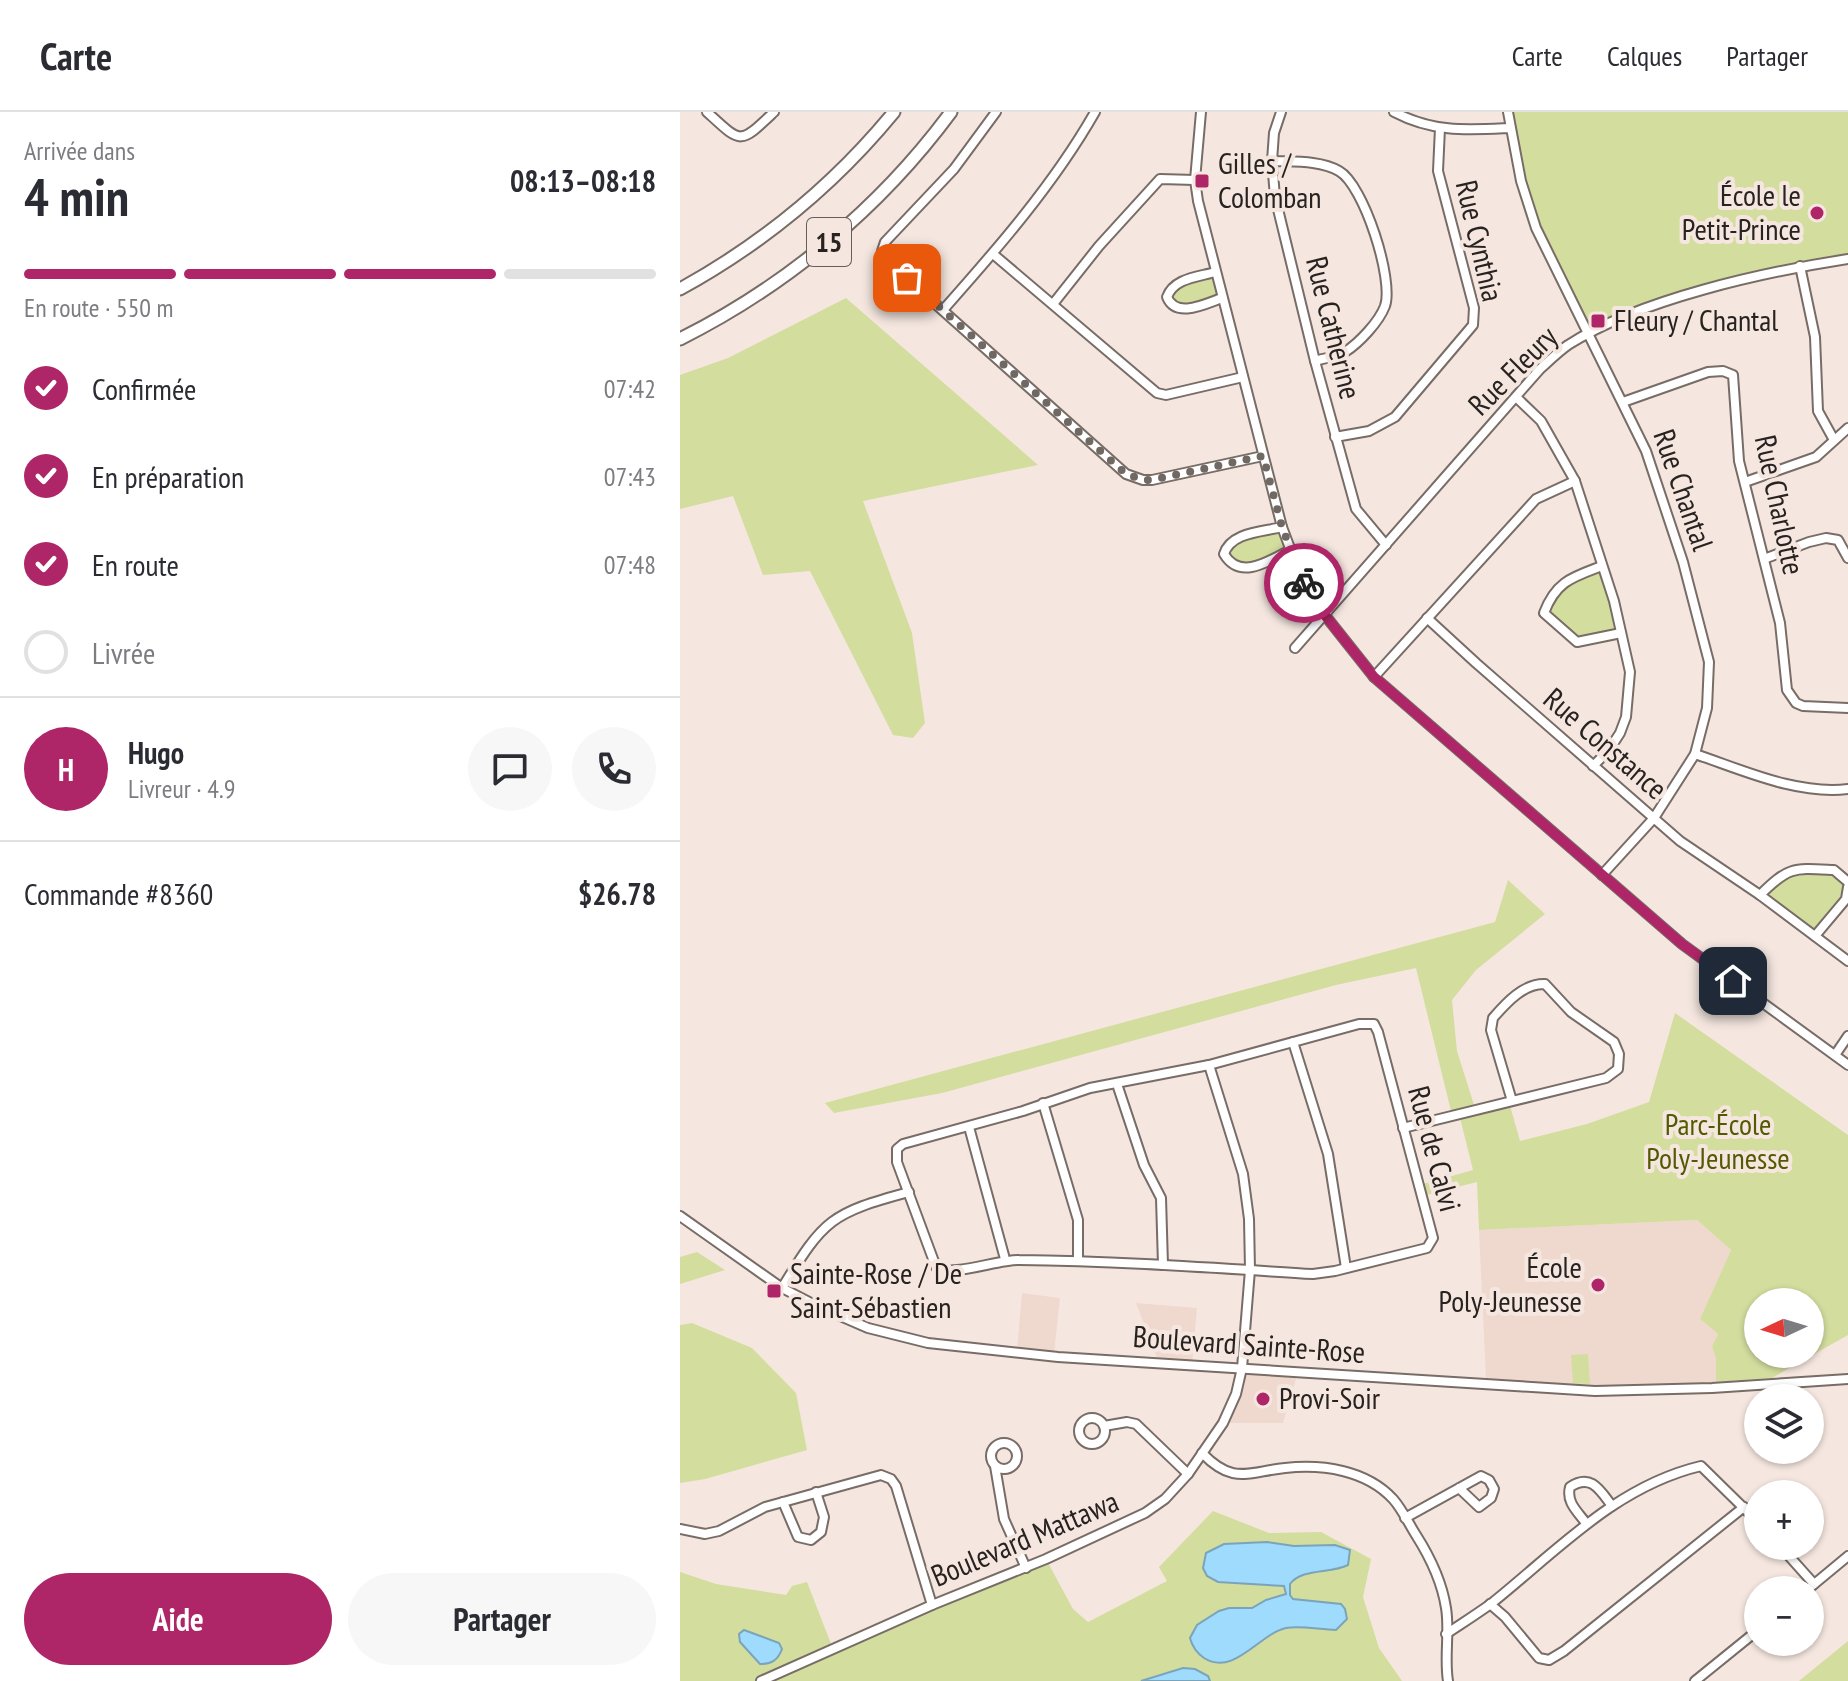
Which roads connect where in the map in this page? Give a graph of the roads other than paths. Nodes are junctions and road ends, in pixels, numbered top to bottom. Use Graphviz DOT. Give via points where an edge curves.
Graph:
graph roads {
  1 [pos="707,112"];
  2 [pos="774,112"];
  3 [pos="894,112"];
  4 [pos="951,112"];
  5 [pos="996,112"];
  6 [pos="1095,112"];
  7 [pos="1201,112"];
  8 [pos="1281,112"];
  9 [pos="1394,112"];
  10 [pos="1508,112"];
  11 [pos="1440,128"];
  12 [pos="1510,128"];
  13 [pos="1272,161"];
  14 [pos="1195,180"];
  15 [pos="993,254"];
  16 [pos="1848,259"];
  17 [pos="1800,266"];
  18 [pos="1215,272"];
  19 [pos="680,289"];
  20 [pos="1222,298"];
  21 [pos="1053,304"];
  22 [pos="943,310"];
  23 [pos="1586,334"];
  24 [pos="680,339"];
  25 [pos="1315,361"];
  26 [pos="1243,377"];
  27 [pos="1516,397"];
  28 [pos="1623,402"];
  29 [pos="1848,428"];
  30 [pos="1335,437"];
  31 [pos="1834,440"];
  32 [pos="1263,456"];
  33 [pos="1575,481"];
  34 [pos="1745,482"];
  35 [pos="1282,527"];
  36 [pos="1386,545"];
  37 [pos="1290,550"];
  38 [pos="1848,558"];
  39 [pos="1764,559"];
  40 [pos="1602,566"];
  41 [pos="1324,614"];
  42 [pos="1427,618"];
  43 [pos="1621,633"];
  44 [pos="1295,648"];
  45 [pos="1374,677"];
  46 [pos="1848,708"];
  47 [pos="1695,754"];
  48 [pos="1593,766"];
  49 [pos="1848,789"];
  50 [pos="1654,818"];
  51 [pos="1602,875"];
  52 [pos="1848,884"];
  53 [pos="1760,895"];
  54 [pos="1815,936"];
  55 [pos="1848,961"];
  56 [pos="1848,1036"];
  57 [pos="1293,1042"];
  58 [pos="1835,1055"];
  59 [pos="1209,1065"];
  60 [pos="1848,1065"];
  61 [pos="1117,1084"];
  62 [pos="1512,1101"];
  63 [pos="1043,1103"];
  64 [pos="969,1127"];
  65 [pos="1403,1128"];
  66 [pos="909,1192"];
  67 [pos="680,1216"];
  68 [pos="1005,1259"];
  69 [pos="1078,1261"];
  70 [pos="1163,1265"];
  71 [pos="1346,1268"];
  72 [pos="1250,1270"];
  73 [pos="782,1288"];
  74 [pos="1242,1368"];
  75 [pos="1848,1379"];
  76 [pos="1104,1426"];
  77 [pos="1202,1453"];
  78 [pos="995,1466"];
  79 [pos="1188,1474"];
  80 [pos="1459,1488"];
  81 [pos="816,1492"];
  82 [pos="783,1502"];
  83 [pos="1612,1506"];
  84 [pos="1744,1507"];
  85 [pos="1405,1518"];
  86 [pos="1586,1523"];
  87 [pos="680,1529"];
  88 [pos="1848,1556"];
  89 [pos="1791,1560"];
  90 [pos="1026,1568"];
  91 [pos="1803,1576"];
  92 [pos="1824,1576"];
  93 [pos="1490,1604"];
  94 [pos="932,1605"];
  95 [pos="1446,1634"];
  96 [pos="1744,1641"];
  97 [pos="761,1681"];
  98 [pos="1448,1681"];
  99 [pos="1695,1681"];
  1 -- 2 [label="street" via="742,137"];
  3 -- 19 [label="highway, 15" via="794,213"];
  4 -- 24 [label="highway, 15" via="891,184 840,232 770,286"];
  5 -- 22 [label="street" via="882,251"];
  6 -- 15 [label="street"];
  7 -- 14 [label="street"];
  8 -- 13 [label="street, Rue Catherine"];
  9 -- 11 [label="street"];
  10 -- 12 [label="street, Rue Chantal"];
  11 -- 12 [label="street"];
  11 -- 30 [label="street, Rue Cynthia" via="1438,171 1474,308 1473,325 1395,417 1369,431"];
  12 -- 23 [label="street, Rue Chantal" via="1536,228"];
  13 -- 25 [label="street, Rue Catherine" via="1275,197"];
  13 -- 25 [label="street" via="1323,165 1355,185 1371,222 1388,293 1374,324 1344,353"];
  14 -- 18 [label="street"];
  14 -- 21 [label="street" via="1160,179"];
  15 -- 21 [label="street"];
  15 -- 22 [label="street"];
  16 -- 17 [label="street, Rue Fleury"];
  17 -- 23 [label="street, Rue Fleury" via="1653,306"];
  17 -- 31 [label="street" via="1815,337 1818,411"];
  18 -- 20 [label="street"];
  18 -- 20 [label="street" via="1177,282 1167,297 1176,308"];
  20 -- 26 [label="street"];
  21 -- 26 [label="street" via="1157,393"];
  22 -- 32 [label="street" via="1126,474 1152,480"];
  23 -- 27 [label="street, Rue Fleury" via="1540,369"];
  23 -- 28 [label="street, Rue Chantal"];
  25 -- 30 [label="street, Rue Catherine"];
  26 -- 32 [label="street"];
  27 -- 33 [label="street" via="1541,421"];
  27 -- 36 [label="street, Rue Fleury"];
  28 -- 34 [label="street, Rue Charlotte" via="1708,372 1733,375"];
  28 -- 47 [label="street, Rue Chantal" via="1679,548 1709,662 1707,708"];
  29 -- 31 [label="street"];
  30 -- 36 [label="street, Rue Catherine" via="1356,509"];
  31 -- 34 [label="street" via="1816,457"];
  32 -- 35 [label="street"];
  33 -- 40 [label="street"];
  33 -- 42 [label="street" via="1536,499"];
  34 -- 39 [label="street, Rue Charlotte"];
  35 -- 37 [label="street"];
  35 -- 37 [label="street" via="1236,538 1224,554 1241,569"];
  36 -- 41 [label="street, Rue Fleury"];
  37 -- 41 [label="street"];
  38 -- 39 [label="street" via="1838,540 1826,538"];
  39 -- 46 [label="street, Rue Charlotte" via="1780,623 1787,690 1803,706"];
  40 -- 43 [label="street"];
  40 -- 43 [label="street" via="1566,580 1544,613 1577,642"];
  41 -- 44 [label="street, Rue Fleury"];
  41 -- 45 [label="street"];
  42 -- 45 [label="street"];
  42 -- 48 [label="street, Rue Constance"];
  43 -- 48 [label="street" via="1630,672 1626,717 1609,750"];
  45 -- 51 [label="street"];
  47 -- 49 [label="street" via="1782,784"];
  47 -- 50 [label="street, Rue Chantal"];
  48 -- 50 [label="street, Rue Constance"];
  50 -- 51 [label="street, Rue Chantal"];
  50 -- 53 [label="street, Rue Constance"];
  51 -- 58 [label="street" via="1682,944"];
  52 -- 53 [label="street" via="1834,870 1797,868 1780,875"];
  52 -- 54 [label="street" via="1846,899"];
  53 -- 54 [label="street, Rue Constance"];
  54 -- 55 [label="street, Rue Constance"];
  56 -- 58 [label="street"];
  57 -- 59 [label="street, Rue de Calvi"];
  57 -- 65 [label="street, Rue de Calvi" via="1374,1024"];
  57 -- 71 [label="street" via="1328,1154"];
  58 -- 60 [label="street"];
  59 -- 61 [label="street, Rue de Calvi"];
  59 -- 72 [label="street, Boulevard Mattawa" via="1243,1174"];
  61 -- 63 [label="street, Rue de Calvi"];
  61 -- 70 [label="street" via="1161,1198"];
  62 -- 62 [label="street" via="1606,1078 1618,1069 1614,1042 1571,1012 1545,984 1534,983 1521,991 1493,1018 1491,1030"];
  62 -- 65 [label="street"];
  63 -- 64 [label="street, Rue de Calvi"];
  63 -- 69 [label="street" via="1078,1220"];
  64 -- 66 [label="street, Rue de Calvi" via="897,1149"];
  64 -- 68 [label="street"];
  65 -- 71 [label="street, Rue de Calvi" via="1432,1244"];
  66 -- 68 [label="street, Rue de Calvi" via="941,1271"];
  66 -- 73 [label="street" via="857,1206 831,1221 808,1245"];
  67 -- 73 [label="street, Boulevard Sainte-Rose"];
  68 -- 69 [label="street, Rue de Calvi"];
  69 -- 70 [label="street, Rue de Calvi"];
  70 -- 72 [label="street, Rue de Calvi"];
  71 -- 72 [label="street, Rue de Calvi" via="1313,1274"];
  72 -- 74 [label="street, Boulevard Mattawa"];
  73 -- 74 [label="street, Boulevard Sainte-Rose" via="868,1328 928,1343"];
  74 -- 75 [label="street, Boulevard Sainte-Rose" via="1595,1391"];
  74 -- 77 [label="street, Boulevard Mattawa" via="1233,1405"];
  76 -- 79 [label="street" via="1136,1424"];
  77 -- 79 [label="street, Boulevard Mattawa"];
  77 -- 85 [label="street" via="1214,1466 1236,1476 1307,1466 1351,1473 1393,1499"];
  78 -- 90 [label="street" via="1004,1519"];
  79 -- 90 [label="street, Boulevard Mattawa" via="1145,1513"];
  80 -- 85 [label="street"];
  81 -- 82 [label="street"];
  81 -- 82 [label="street" via="824,1517 821,1532 811,1540 798,1537"];
  81 -- 94 [label="street" via="881,1475 891,1479"];
  82 -- 87 [label="street" via="719,1531"];
  83 -- 84 [label="street" via="1676,1472 1701,1466"];
  83 -- 86 [label="street"];
  83 -- 86 [label="street" via="1595,1483 1570,1487 1570,1502"];
  84 -- 93 [label="street" via="1549,1660 1539,1658"];
  85 -- 95 [label="street" via="1442,1588"];
  86 -- 93 [label="street"];
  88 -- 92 [label="street"];
  89 -- 91 [label="street"];
  90 -- 94 [label="street, Boulevard Mattawa"];
  93 -- 95 [label="street"];
  94 -- 97 [label="street, Boulevard Mattawa"];
  95 -- 98 [label="street"];
  96 -- 99 [label="street"];
}
